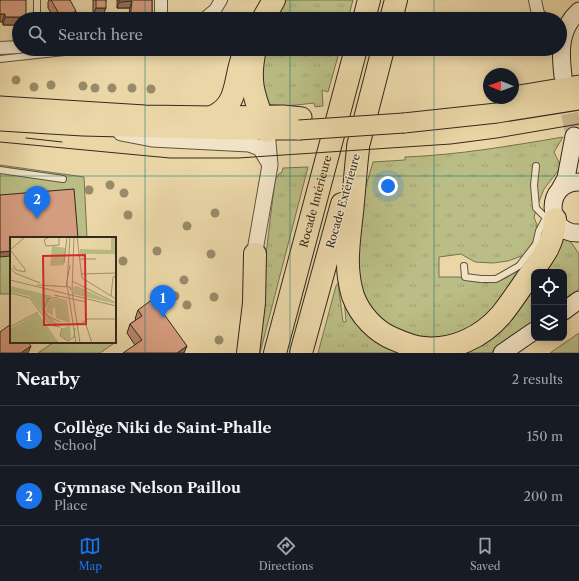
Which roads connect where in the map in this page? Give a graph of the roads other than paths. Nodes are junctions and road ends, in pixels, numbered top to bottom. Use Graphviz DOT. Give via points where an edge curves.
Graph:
graph roads {
  1 [pos="37,0"];
  2 [pos="160,0"];
  3 [pos="221,0"];
  4 [pos="369,0"];
  5 [pos="396,0"];
  6 [pos="535,0"];
  7 [pos="579,11"];
  8 [pos="37,12"];
  9 [pos="161,12"];
  10 [pos="213,12"];
  11 [pos="366,12"];
  12 [pos="393,12"];
  13 [pos="538,12"];
  14 [pos="567,27"];
  15 [pos="12,47"];
  16 [pos="0,48"];
  17 [pos="33,56"];
  18 [pos="243,56"];
  19 [pos="254,56"];
  20 [pos="354,56"];
  21 [pos="381,56"];
  22 [pos="564,56"];
  23 [pos="0,60"];
  24 [pos="571,80"];
  25 [pos="519,94"];
  26 [pos="579,100"];
  27 [pos="483,103"];
  28 [pos="0,106"];
  29 [pos="214,116"];
  30 [pos="406,117"];
  31 [pos="0,121"];
  32 [pos="264,123"];
  33 [pos="83,126"];
  34 [pos="358,149"];
  35 [pos="579,154"];
  36 [pos="270,165"];
  37 [pos="536,166"];
  38 [pos="0,170"];
  39 [pos="63,179"];
  40 [pos="579,182"];
  41 [pos="560,189"];
  42 [pos="563,226"];
  43 [pos="255,254"];
  44 [pos="464,266"];
  45 [pos="579,300"];
  46 [pos="567,309"];
  47 [pos="531,333"];
  48 [pos="238,353"];
  49 [pos="248,353"];
  50 [pos="275,353"];
  51 [pos="301,353"];
  52 [pos="502,353"];
  1 -- 8 [label="lane"];
  2 -- 9 [label="street"];
  3 -- 10 [label="street"];
  4 -- 11 [label="highway"];
  5 -- 12 [label="highway"];
  6 -- 13 [label="street"];
  7 -- 14 [label="main road"];
  15 -- 16 [label="street"];
  17 -- 23 [label="lane"];
  18 -- 29 [label="highway" via="230,102"];
  19 -- 32 [label="highway" via="251,81"];
  20 -- 50 [label="highway, Rocade Intérieure"];
  21 -- 34 [label="highway, Rocade Extérieure"];
  22 -- 24 [label="main road"];
  24 -- 25 [label="main road"];
  26 -- 30 [label="main road" via="497,113"];
  27 -- 30 [label="main road"];
  28 -- 29 [label="main road" via="145,115"];
  29 -- 32 [label="main road"];
  30 -- 32 [label="main road" via="300,123 283,115"];
  31 -- 33 [label="main road"];
  32 -- 33 [label="main road"];
  32 -- 36 [label="street"];
  33 -- 36 [label="street" via="152,139 249,144 260,148"];
  34 -- 42 [label="highway" via="347,254 349,280 362,313 388,336 407,344 423,348 445,347 466,342 481,333 500,315 548,250 555,231"];
  34 -- 51 [label="highway, Rocade Extérieure"];
  35 -- 41 [label="main road" via="574,136 566,178"];
  36 -- 43 [label="street"];
  37 -- 42 [label="lane" via="536,208"];
  38 -- 39 [label="lane"];
  40 -- 41 [label="main road"];
  41 -- 42 [label="main road" via="554,199"];
  42 -- 44 [label="lane" via="539,231 536,244 519,266 496,278 465,277"];
  43 -- 48 [label="street"];
  43 -- 49 [label="highway" via="254,304"];
  45 -- 46 [label="main road"];
  47 -- 52 [label="main road"];
}
